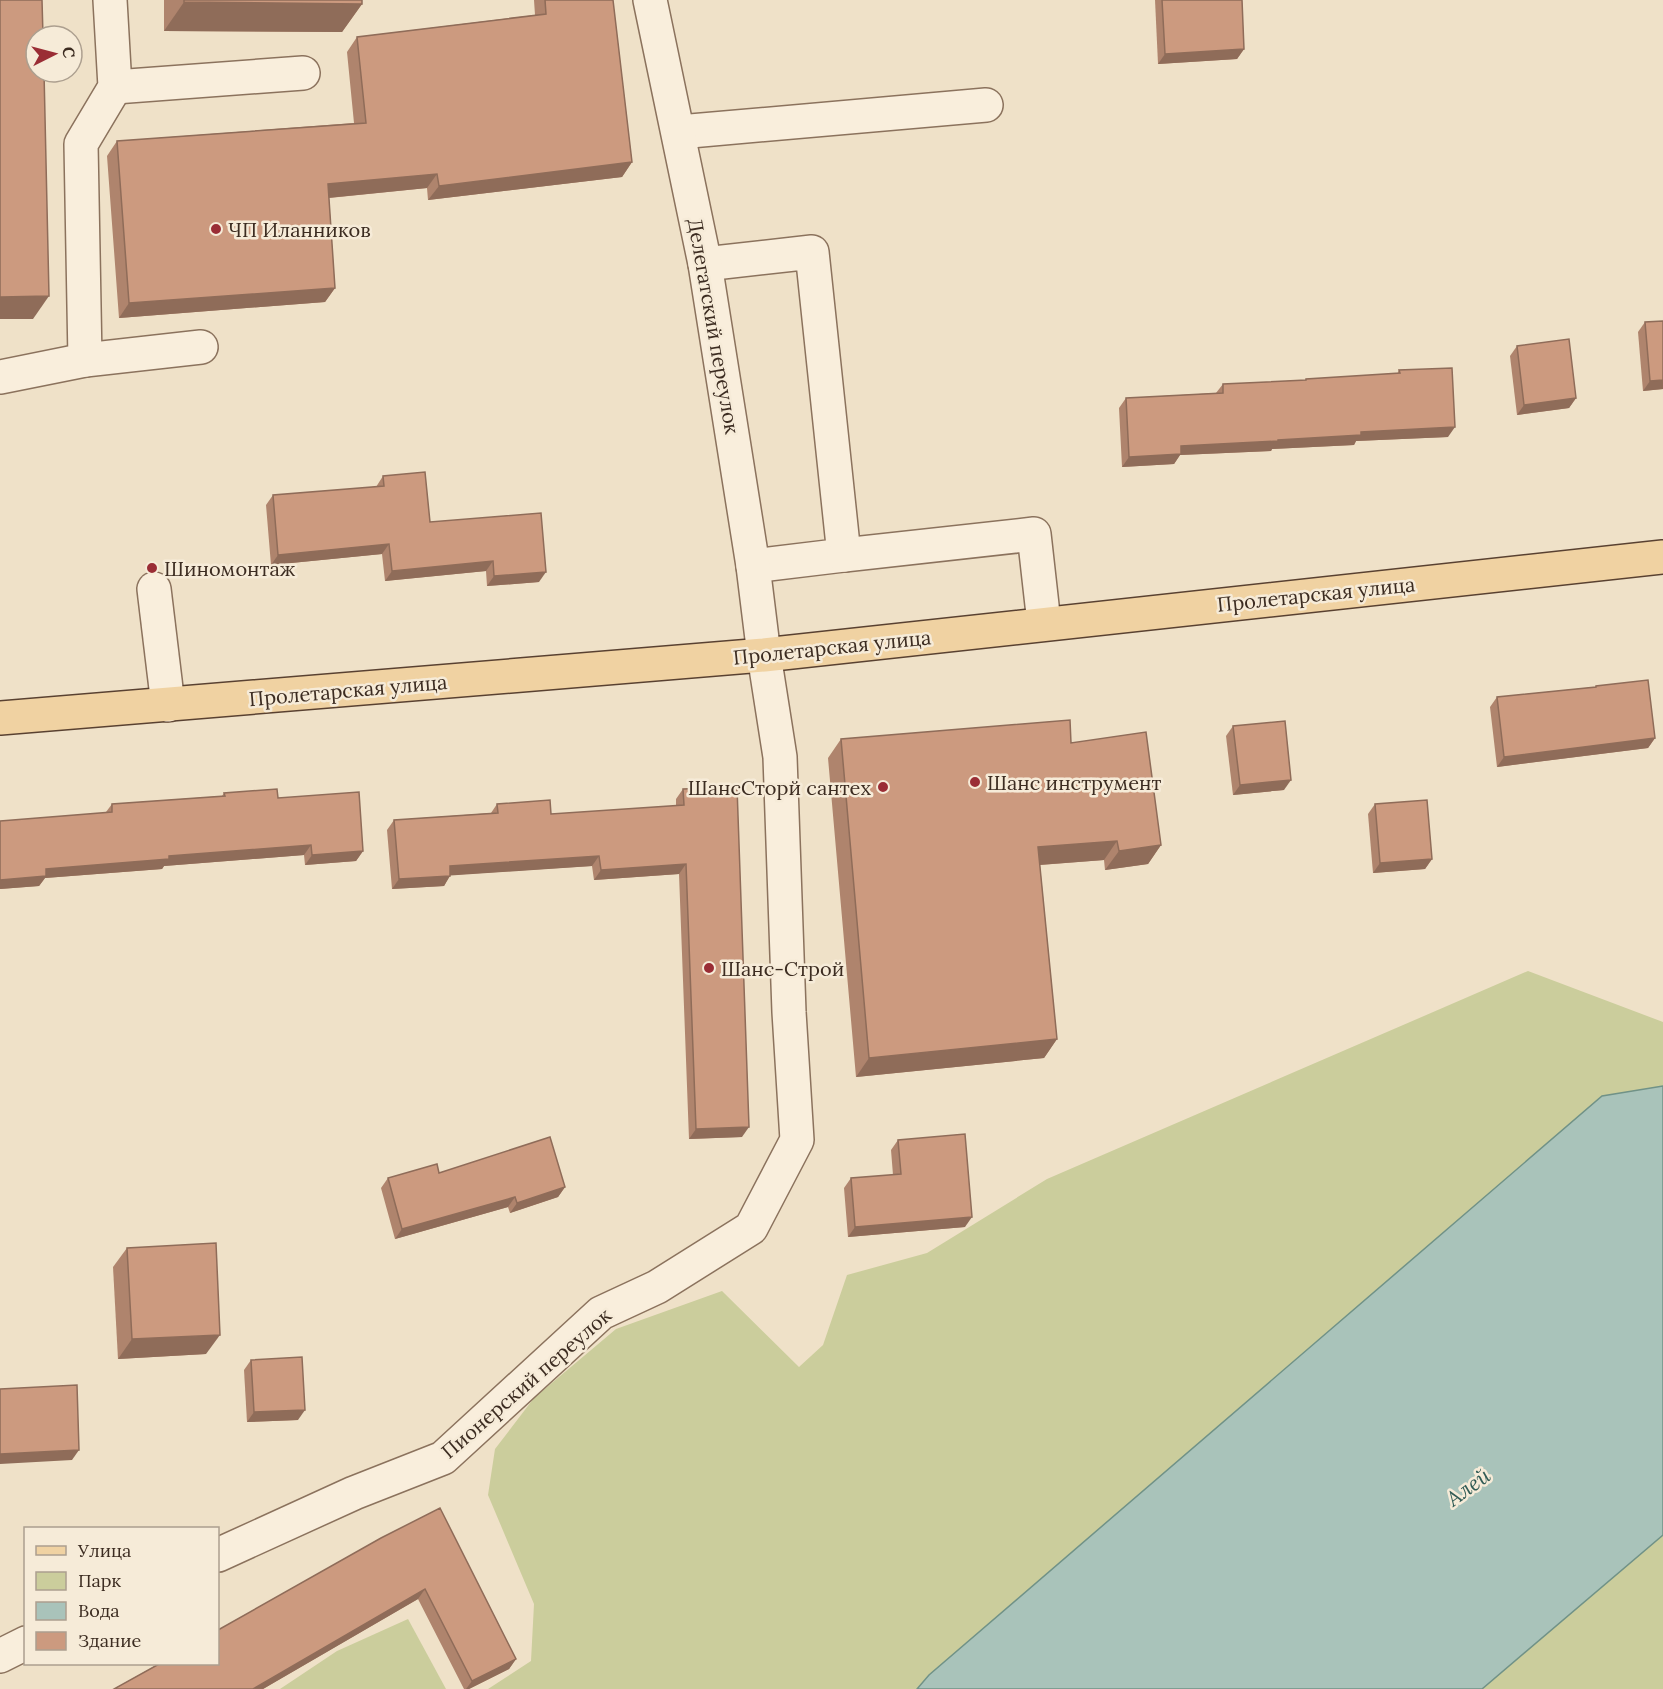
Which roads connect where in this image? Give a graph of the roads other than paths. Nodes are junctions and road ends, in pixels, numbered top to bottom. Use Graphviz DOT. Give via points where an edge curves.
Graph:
graph roads {
  1 [pos="110,0"];
  2 [pos="650,0"];
  3 [pos="303,73"];
  4 [pos="115,87"];
  5 [pos="986,105"];
  6 [pos="678,132"];
  7 [pos="705,264"];
  8 [pos="201,347"];
  9 [pos="85,360"];
  10 [pos="0,377"];
  11 [pos="844,555"];
  12 [pos="1663,557"];
  13 [pos="753,566"];
  14 [pos="154,589"];
  15 [pos="1044,623"];
  16 [pos="764,655"];
  17 [pos="168,705"];
  18 [pos="0,718"];
  19 [pos="219,1555"];
  20 [pos="24,1644"];
  21 [pos="0,1656"];
  1 -- 4 [label="street"];
  2 -- 6 [label="street, Делегатский переулок"];
  3 -- 4 [label="street"];
  4 -- 9 [label="street" via="81,144"];
  5 -- 6 [label="street"];
  6 -- 7 [label="street, Делегатский переулок"];
  7 -- 11 [label="street" via="812,252"];
  7 -- 13 [label="street, Делегатский переулок"];
  8 -- 9 [label="street"];
  9 -- 10 [label="street"];
  11 -- 13 [label="street"];
  11 -- 15 [label="street" via="1034,534"];
  12 -- 15 [label="main road, Пролетарская улица"];
  13 -- 16 [label="street, Делегатский переулок"];
  14 -- 17 [label="street"];
  15 -- 16 [label="main road, Пролетарская улица"];
  16 -- 17 [label="main road, Пролетарская улица"];
  16 -- 19 [label="street, Пионерский переулок" via="780,757 797,1140 751,1228 657,1287 601,1314 443,1458 354,1493"];
  17 -- 18 [label="main road, Пролетарская улица"];
  20 -- 21 [label="street"];
}
